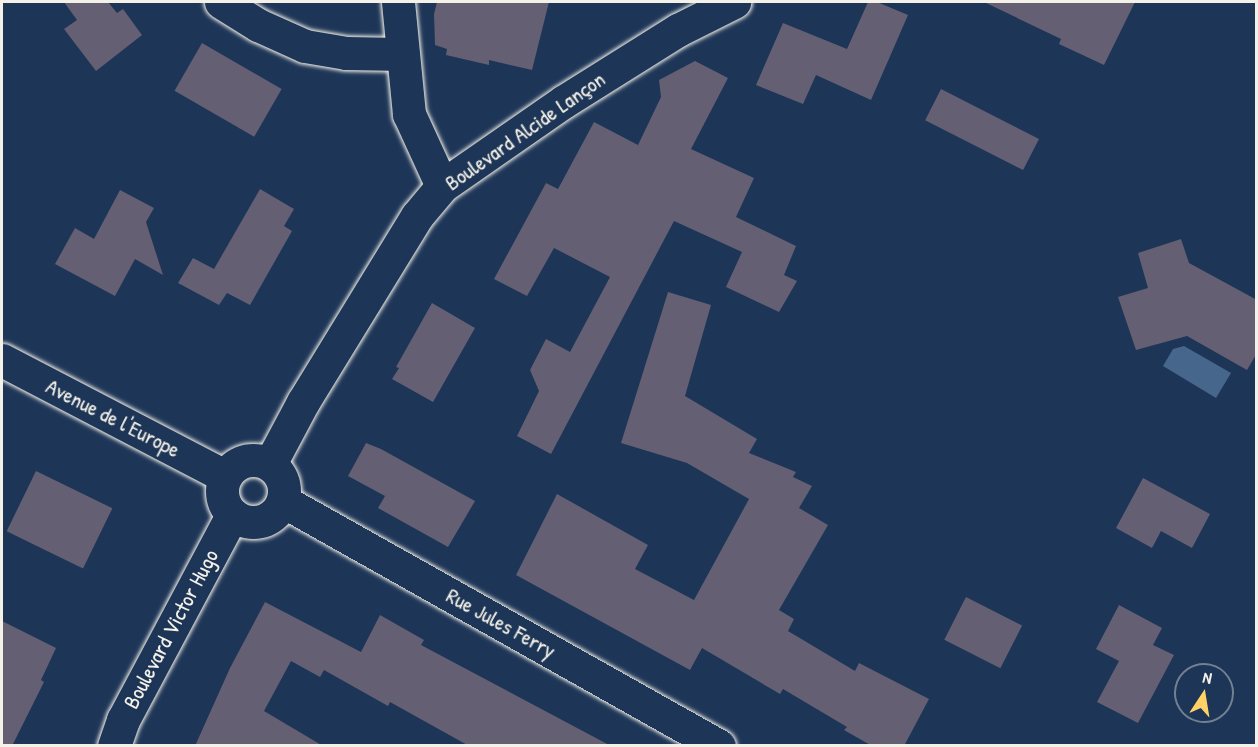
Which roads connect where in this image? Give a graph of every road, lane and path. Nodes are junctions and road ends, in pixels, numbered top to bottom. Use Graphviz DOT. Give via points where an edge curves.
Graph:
graph roads {
  1 [pos="221,2"];
  2 [pos="398,2"];
  3 [pos="734,2"];
  4 [pos="402,54"];
  5 [pos="442,186"];
  6 [pos="2,360"];
  7 [pos="270,464"];
  8 [pos="225,476"];
  9 [pos="283,501"];
  10 [pos="232,514"];
  11 [pos="114,746"];
  12 [pos="719,746"];
  1 -- 4 [label="street" via="305,46 346,53"];
  2 -- 4 [label="street"];
  3 -- 5 [label="street, Boulevard Alcide Lançon" via="678,30 562,102"];
  4 -- 5 [label="street" via="409,114"];
  5 -- 7 [label="street, Boulevard Alcide Lançon" via="417,216 303,402"];
  6 -- 8 [label="street, Avenue de l'Europe"];
  7 -- 8 [label="street" via="250,459 231,468"];
  7 -- 9 [label="street" via="283,480"];
  8 -- 10 [label="street" via="222,497"];
  9 -- 10 [label="street" via="271,518 261,521 241,520"];
  9 -- 12 [label="street, Rue Jules Ferry"];
  10 -- 11 [label="street, Boulevard Victor Hugo" via="123,720"];
}
